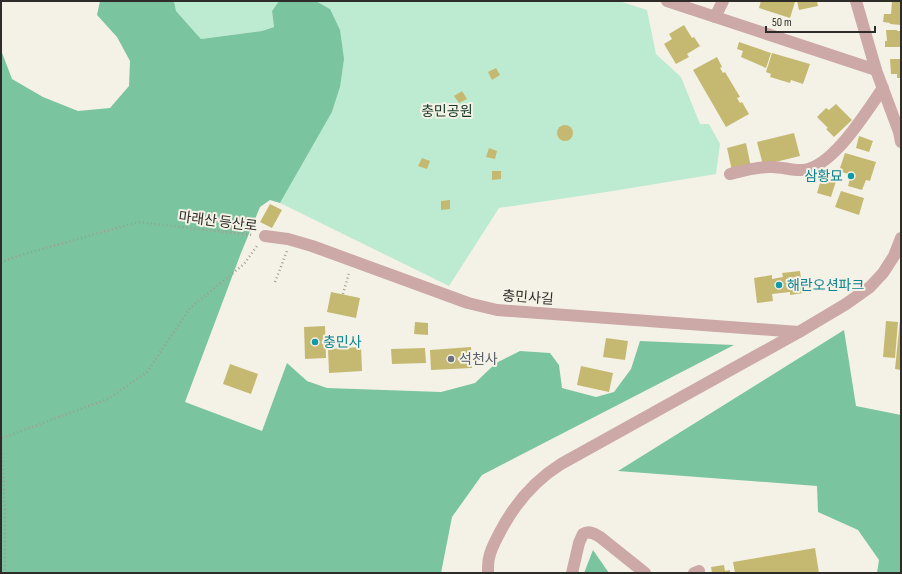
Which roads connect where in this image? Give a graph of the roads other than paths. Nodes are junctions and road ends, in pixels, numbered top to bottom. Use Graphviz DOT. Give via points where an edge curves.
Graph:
graph roads {
  1 [pos="667,1"];
  2 [pos="723,1"];
  3 [pos="856,1"];
  4 [pos="715,17"];
  5 [pos="876,70"];
  6 [pos="883,88"];
  7 [pos="900,135"];
  8 [pos="730,174"];
  9 [pos="265,236"];
  10 [pos="901,238"];
  11 [pos="799,332"];
  12 [pos="488,573"];
  13 [pos="572,573"];
  14 [pos="645,573"];
  1 -- 4 [label="street"];
  2 -- 4 [label="street"];
  3 -- 5 [label="street"];
  4 -- 5 [label="street"];
  5 -- 6 [label="street"];
  6 -- 7 [label="street"];
  6 -- 8 [label="street" via="843,142 819,164 802,170 768,167"];
  9 -- 11 [label="street, 충민사길" via="312,246 468,303 497,310"];
  10 -- 11 [label="street" via="894,256 870,287"];
  11 -- 12 [label="street" via="546,474 524,495 505,522 489,557"];
  13 -- 14 [label="street" via="580,540 586,532 600,537"];
}
